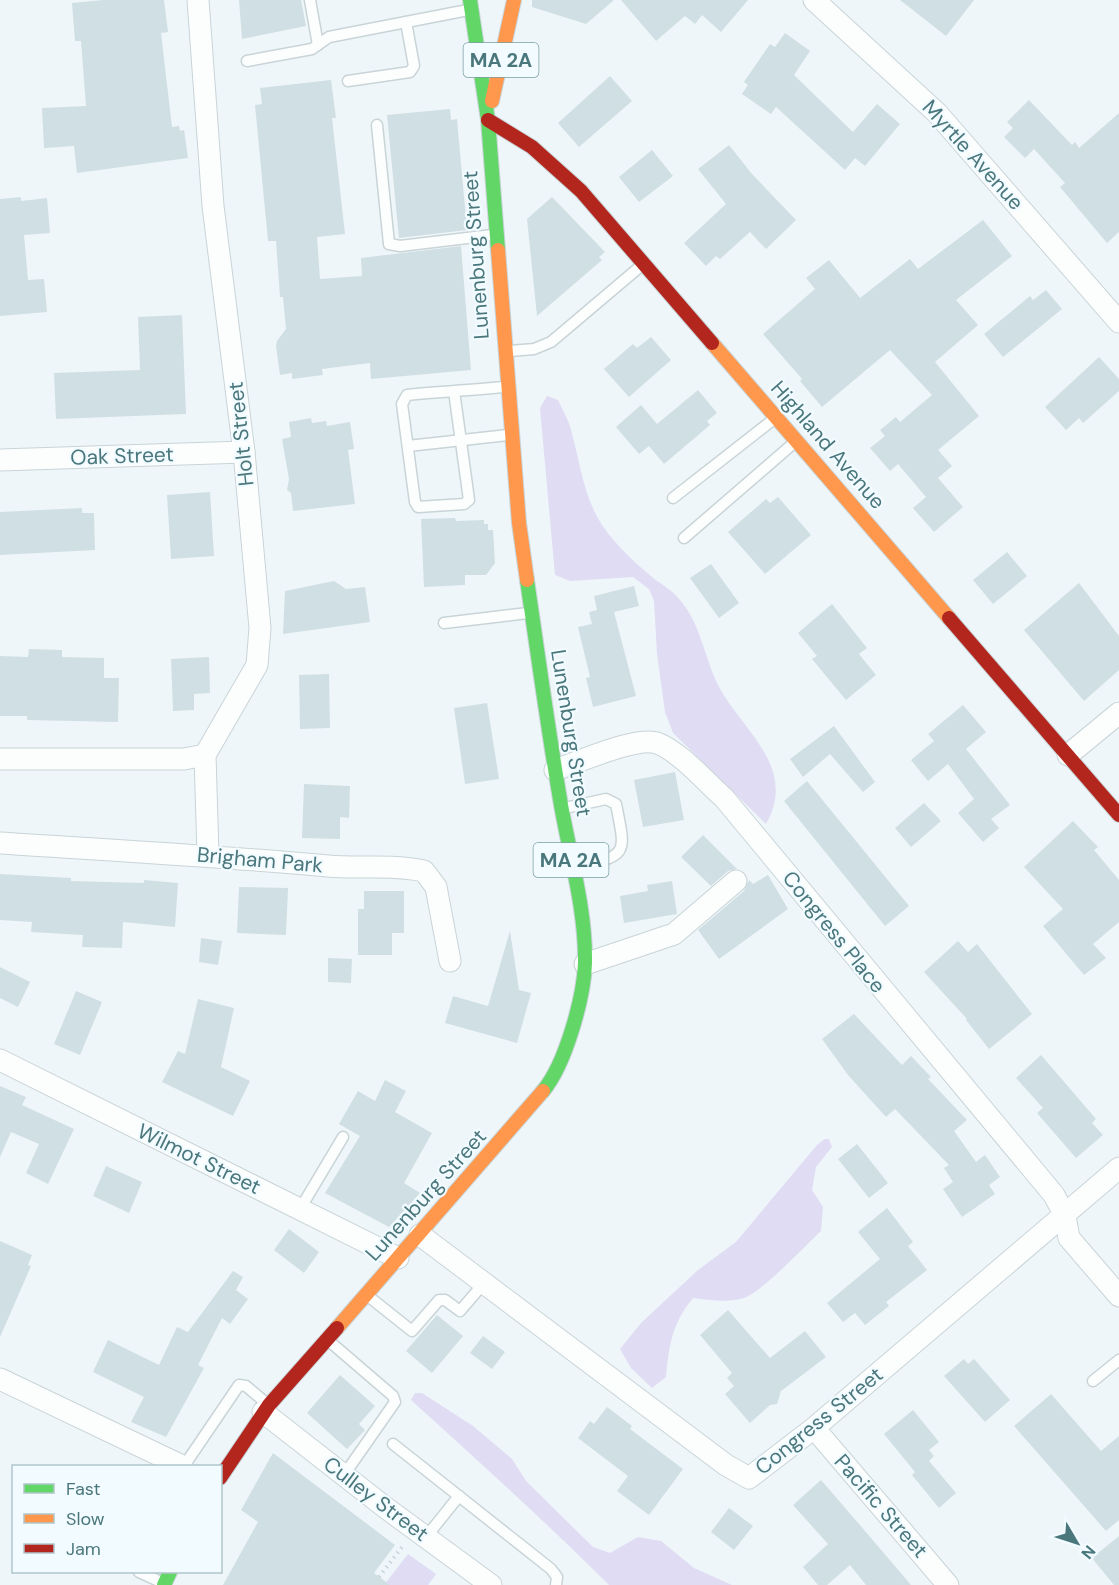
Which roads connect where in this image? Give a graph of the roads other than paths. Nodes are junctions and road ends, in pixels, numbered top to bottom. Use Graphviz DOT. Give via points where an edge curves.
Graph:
graph roads {
  1 [pos="198,0"];
  2 [pos="310,0"];
  3 [pos="514,0"];
  4 [pos="814,0"];
  5 [pos="470,5"];
  6 [pos="406,22"];
  7 [pos="318,45"];
  8 [pos="247,61"];
  9 [pos="348,81"];
  10 [pos="488,120"];
  11 [pos="377,125"];
  12 [pos="496,235"];
  13 [pos="644,264"];
  14 [pos="1119,322"];
  15 [pos="504,351"];
  16 [pos="507,387"];
  17 [pos="454,391"];
  18 [pos="777,417"];
  19 [pos="511,435"];
  20 [pos="460,440"];
  21 [pos="797,440"];
  22 [pos="408,446"];
  23 [pos="244,452"];
  24 [pos="0,460"];
  25 [pos="673,498"];
  26 [pos="684,538"];
  27 [pos="531,612"];
  28 [pos="444,623"];
  29 [pos="1119,713"];
  30 [pos="205,755"];
  31 [pos="1068,755"];
  32 [pos="0,759"];
  33 [pos="555,770"];
  34 [pos="562,808"];
  35 [pos="1119,815"];
  36 [pos="0,843"];
  37 [pos="208,855"];
  38 [pos="573,870"];
  39 [pos="736,881"];
  40 [pos="450,961"];
  41 [pos="585,964"];
  42 [pos="0,1060"];
  43 [pos="343,1137"];
  44 [pos="1119,1168"];
  45 [pos="300,1209"];
  46 [pos="1065,1216"];
  47 [pos="420,1235"];
  48 [pos="398,1258"];
  49 [pos="484,1283"];
  50 [pos="366,1294"];
  51 [pos="1119,1296"];
  52 [pos="326,1338"];
  53 [pos="1119,1360"];
  54 [pos="0,1379"];
  55 [pos="1094,1381"];
  56 [pos="266,1408"];
  57 [pos="814,1428"];
  58 [pos="393,1444"];
  59 [pos="179,1465"];
  60 [pos="184,1465"];
  61 [pos="222,1475"];
  62 [pos="344,1475"];
  63 [pos="459,1497"];
  64 [pos="426,1537"];
  65 [pos="142,1573"];
  66 [pos="166,1580"];
  67 [pos="491,1585"];
  68 [pos="556,1585"];
  69 [pos="948,1585"];
  1 -- 23 [label="street, Holt Street" via="213,206"];
  2 -- 7 [label="lane"];
  3 -- 10 [label="main road, Lunenburg Street / MA 2A"];
  4 -- 14 [label="street, Myrtle Avenue" via="937,113"];
  5 -- 6 [label="lane"];
  5 -- 10 [label="main road, Lunenburg Street / MA 2A"];
  6 -- 7 [label="lane" via="329,37"];
  6 -- 9 [label="lane" via="414,66 410,72"];
  7 -- 8 [label="lane"];
  10 -- 12 [label="main road, Lunenburg Street / MA 2A"];
  10 -- 13 [label="main road, Highland Avenue" via="532,147 566,178"];
  11 -- 12 [label="lane" via="389,244"];
  12 -- 15 [label="main road, Lunenburg Street / MA 2A"];
  13 -- 15 [label="lane" via="551,342 534,349"];
  13 -- 18 [label="main road, Highland Avenue"];
  15 -- 16 [label="main road, Lunenburg Street / MA 2A"];
  16 -- 17 [label="lane"];
  16 -- 19 [label="main road, Lunenburg Street / MA 2A"];
  17 -- 20 [label="lane"];
  17 -- 22 [label="lane" via="404,397"];
  18 -- 21 [label="main road, Highland Avenue"];
  18 -- 25 [label="lane"];
  19 -- 20 [label="lane"];
  19 -- 27 [label="main road, Lunenburg Street / MA 2A"];
  20 -- 22 [label="lane"];
  20 -- 22 [label="lane" via="469,500 464,504 417,506"];
  21 -- 26 [label="lane"];
  21 -- 31 [label="main road, Highland Avenue"];
  23 -- 24 [label="street, Oak Street"];
  23 -- 30 [label="street, Holt Street" via="260,651 257,665"];
  27 -- 28 [label="lane"];
  27 -- 33 [label="main road, Lunenburg Street / MA 2A"];
  29 -- 31 [label="street"];
  30 -- 32 [label="street" via="184,759"];
  30 -- 37 [label="street"];
  31 -- 35 [label="main road, Highland Avenue"];
  33 -- 34 [label="main road, Lunenburg Street / MA 2A"];
  33 -- 46 [label="street, Congress Place" via="644,742 655,742 675,755 724,798 1054,1195"];
  34 -- 38 [label="main road, Lunenburg Street / MA 2A"];
  34 -- 38 [label="lane" via="611,800 616,804 623,842 617,856"];
  36 -- 37 [label="street, Brigham Park"];
  37 -- 40 [label="street, Brigham Park" via="424,871 436,886"];
  38 -- 41 [label="main road, Lunenburg Street / MA 2A" via="582,916"];
  39 -- 41 [label="street" via="674,934"];
  41 -- 47 [label="main road, Lunenburg Street / MA 2A" via="570,1039 553,1079"];
  42 -- 45 [label="street, Wilmot Street"];
  43 -- 45 [label="lane"];
  44 -- 46 [label="street, Congress Street"];
  45 -- 48 [label="street, Wilmot Street"];
  46 -- 51 [label="street, Congress Place" via="1069,1238"];
  46 -- 57 [label="street, Congress Street"];
  47 -- 48 [label="main road, Lunenburg Street / MA 2A"];
  47 -- 49 [label="street, Congress Street"];
  48 -- 50 [label="main road, Lunenburg Street / MA 2A"];
  49 -- 50 [label="lane" via="460,1311 439,1300 412,1330"];
  49 -- 57 [label="street, Congress Street" via="726,1465 749,1478"];
  50 -- 52 [label="main road, Lunenburg Street / MA 2A"];
  52 -- 56 [label="main road, Lunenburg Street / MA 2A"];
  52 -- 62 [label="lane" via="395,1400"];
  53 -- 55 [label="lane"];
  54 -- 59 [label="street"];
  56 -- 60 [label="lane" via="246,1386 239,1385"];
  56 -- 61 [label="main road, Lunenburg Street / MA 2A"];
  56 -- 62 [label="street, Culley Street"];
  57 -- 69 [label="street, Pacific Street"];
  58 -- 63 [label="lane"];
  62 -- 64 [label="street, Culley Street"];
  63 -- 64 [label="lane"];
  63 -- 68 [label="lane" via="556,1574"];
  64 -- 67 [label="street, Culley Street"];
  65 -- 66 [label="lane"];
}
